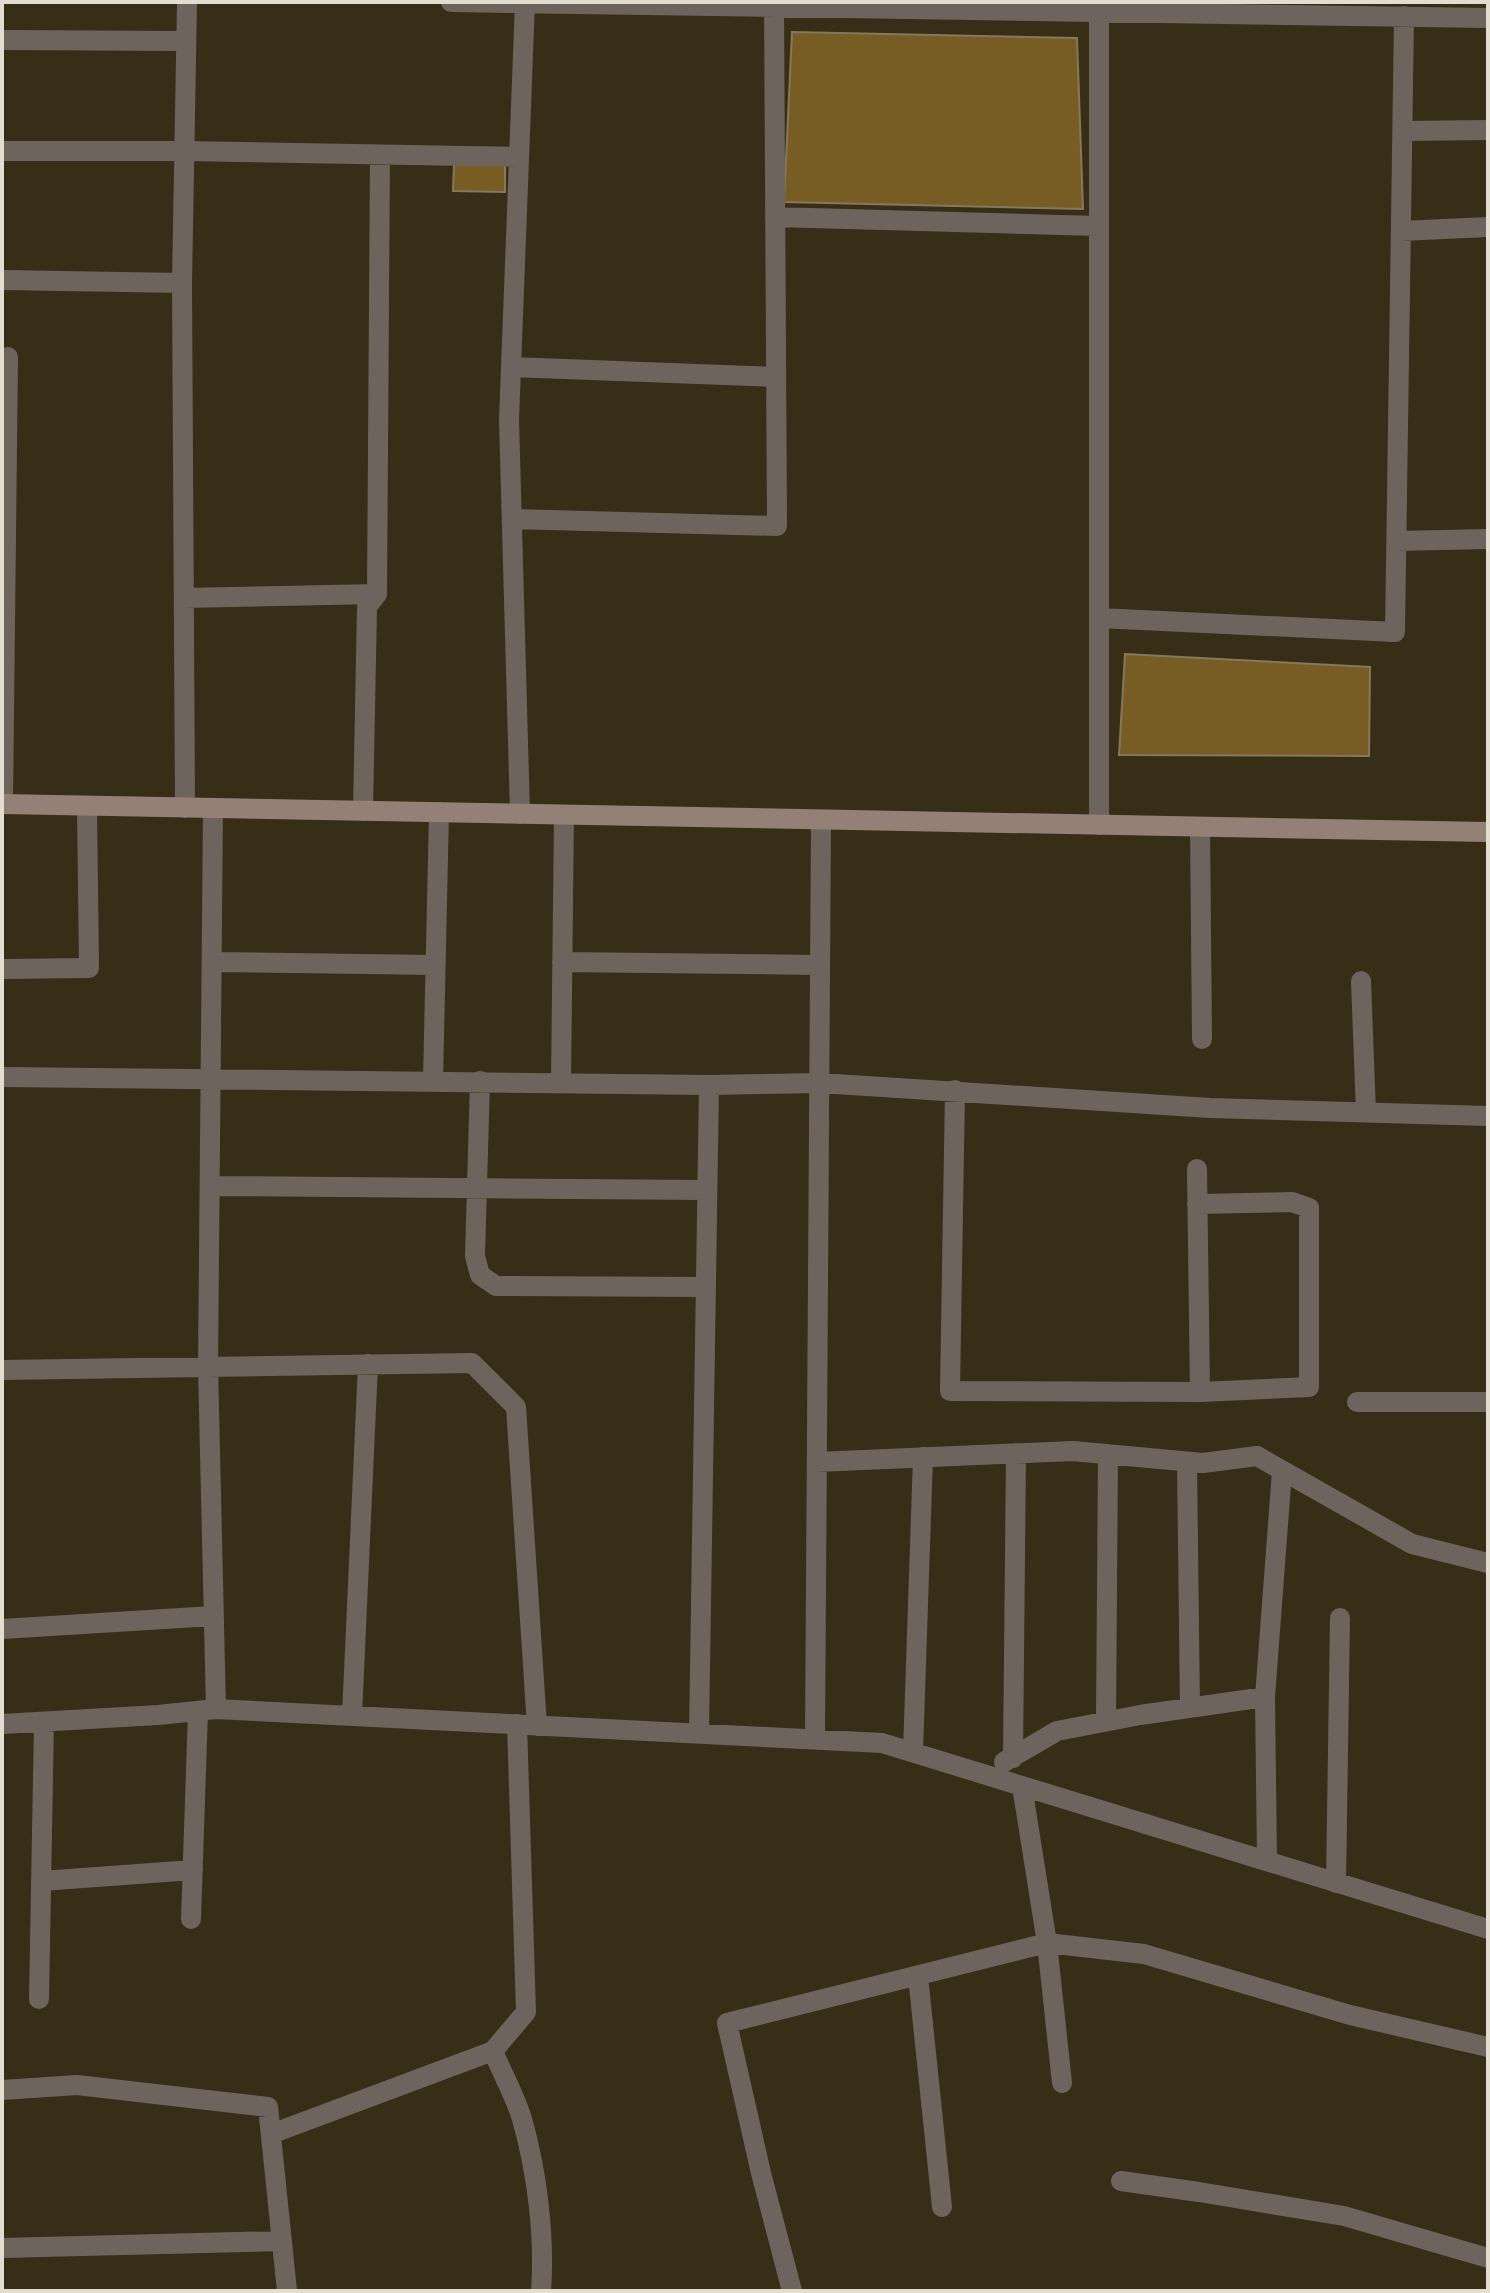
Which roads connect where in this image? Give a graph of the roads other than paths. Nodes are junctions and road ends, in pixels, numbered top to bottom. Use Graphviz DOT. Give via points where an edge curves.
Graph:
graph roads {
  1 [pos="187,2"];
  2 [pos="451,2"];
  3 [pos="525,2"];
  4 [pos="774,4"];
  5 [pos="1099,7"];
  6 [pos="1404,16"];
  7 [pos="1488,18"];
  8 [pos="2,40"];
  9 [pos="186,41"];
  10 [pos="1488,130"];
  11 [pos="1403,131"];
  12 [pos="2,151"];
  13 [pos="184,151"];
  14 [pos="380,155"];
  15 [pos="519,157"];
  16 [pos="775,217"];
  17 [pos="1099,226"];
  18 [pos="1488,227"];
  19 [pos="1401,231"];
  20 [pos="2,280"];
  21 [pos="182,283"];
  22 [pos="8,357"];
  23 [pos="511,367"];
  24 [pos="776,377"];
  25 [pos="512,519"];
  26 [pos="1488,539"];
  27 [pos="1397,541"];
  28 [pos="377,594"];
  29 [pos="184,598"];
  30 [pos="1099,618"];
  31 [pos="2,804"];
  32 [pos="87,806"];
  33 [pos="185,808"];
  34 [pos="213,808"];
  35 [pos="363,811"];
  36 [pos="439,812"];
  37 [pos="520,814"];
  38 [pos="564,815"];
  39 [pos="821,820"];
  40 [pos="1099,825"];
  41 [pos="1200,827"];
  42 [pos="1488,832"];
  43 [pos="212,962"];
  44 [pos="562,962"];
  45 [pos="435,965"];
  46 [pos="820,965"];
  47 [pos="2,969"];
  48 [pos="1361,981"];
  49 [pos="1202,1039"];
  50 [pos="2,1077"];
  51 [pos="210,1081"];
  52 [pos="433,1081"];
  53 [pos="480,1081"];
  54 [pos="561,1082"];
  55 [pos="820,1083"];
  56 [pos="709,1085"];
  57 [pos="955,1090"];
  58 [pos="1366,1113"];
  59 [pos="1488,1116"];
  60 [pos="1197,1169"];
  61 [pos="210,1186"];
  62 [pos="477,1189"];
  63 [pos="706,1190"];
  64 [pos="1197,1204"];
  65 [pos="705,1287"];
  66 [pos="368,1364"];
  67 [pos="208,1366"];
  68 [pos="2,1370"];
  69 [pos="1200,1392"];
  70 [pos="1357,1402"];
  71 [pos="1488,1402"];
  72 [pos="1016,1453"];
  73 [pos="1108,1454"];
  74 [pos="923,1457"];
  75 [pos="817,1462"];
  76 [pos="1187,1462"];
  77 [pos="1282,1471"];
  78 [pos="1488,1563"];
  79 [pos="213,1616"];
  80 [pos="1340,1618"];
  81 [pos="2,1629"];
  82 [pos="1265,1697"];
  83 [pos="1190,1708"];
  84 [pos="207,1710"];
  85 [pos="352,1716"];
  86 [pos="1106,1721"];
  87 [pos="44,1722"];
  88 [pos="2,1724"];
  89 [pos="527,1725"];
  90 [pos="699,1734"];
  91 [pos="815,1740"];
  92 [pos="913,1752"];
  93 [pos="1013,1758"];
  94 [pos="984,1774"];
  95 [pos="1022,1786"];
  96 [pos="1267,1861"];
  97 [pos="193,1870"];
  98 [pos="41,1881"];
  99 [pos="1336,1883"];
  100 [pos="191,1919"];
  101 [pos="1488,1929"];
  102 [pos="1047,1943"];
  103 [pos="918,1976"];
  104 [pos="39,1999"];
  105 [pos="1488,2047"];
  106 [pos="493,2051"];
  107 [pos="1062,2083"];
  108 [pos="2,2090"];
  109 [pos="271,2134"];
  110 [pos="1121,2181"];
  111 [pos="942,2207"];
  112 [pos="281,2241"];
  113 [pos="2,2248"];
  114 [pos="1488,2258"];
  115 [pos="287,2291"];
  116 [pos="541,2291"];
  117 [pos="792,2291"];
  1 -- 9 [label="street"];
  2 -- 3 [label="street"];
  3 -- 4 [label="street"];
  3 -- 15 [label="street"];
  4 -- 5 [label="street"];
  4 -- 16 [label="street"];
  5 -- 6 [label="street"];
  5 -- 17 [label="street"];
  6 -- 7 [label="street"];
  6 -- 11 [label="street"];
  8 -- 9 [label="street"];
  9 -- 13 [label="street"];
  10 -- 11 [label="street"];
  11 -- 19 [label="street"];
  12 -- 13 [label="street"];
  13 -- 14 [label="street"];
  13 -- 21 [label="street"];
  14 -- 15 [label="street"];
  14 -- 28 [label="street"];
  15 -- 23 [label="street"];
  16 -- 17 [label="street"];
  16 -- 24 [label="street"];
  17 -- 30 [label="street"];
  18 -- 19 [label="street"];
  19 -- 27 [label="street"];
  20 -- 21 [label="street"];
  21 -- 29 [label="street"];
  22 -- 31 [label="street"];
  23 -- 24 [label="street"];
  23 -- 25 [label="street"];
  24 -- 25 [label="street" via="777,526"];
  25 -- 37 [label="street"];
  26 -- 27 [label="street"];
  27 -- 30 [label="street" via="1395,632"];
  28 -- 29 [label="street"];
  28 -- 35 [label="street" via="367,607"];
  29 -- 33 [label="street"];
  30 -- 40 [label="street"];
  31 -- 32 [label="street"];
  32 -- 33 [label="street"];
  32 -- 47 [label="street" via="89,968"];
  33 -- 34 [label="street"];
  34 -- 35 [label="street"];
  34 -- 43 [label="street"];
  35 -- 36 [label="street"];
  36 -- 37 [label="street"];
  36 -- 45 [label="street"];
  37 -- 38 [label="street"];
  38 -- 39 [label="street"];
  38 -- 44 [label="street"];
  39 -- 40 [label="street"];
  39 -- 46 [label="street"];
  40 -- 41 [label="street"];
  41 -- 42 [label="street"];
  41 -- 49 [label="street"];
  43 -- 45 [label="street"];
  43 -- 51 [label="street"];
  44 -- 46 [label="street"];
  44 -- 54 [label="street"];
  45 -- 52 [label="street"];
  46 -- 55 [label="street"];
  48 -- 58 [label="street"];
  50 -- 51 [label="street"];
  51 -- 52 [label="street"];
  51 -- 61 [label="street"];
  52 -- 53 [label="street"];
  53 -- 54 [label="street"];
  53 -- 62 [label="street"];
  54 -- 56 [label="street"];
  55 -- 56 [label="street"];
  55 -- 57 [label="street"];
  55 -- 75 [label="street"];
  56 -- 63 [label="street"];
  57 -- 58 [label="street"];
  57 -- 69 [label="street" via="950,1391"];
  58 -- 59 [label="street"];
  60 -- 64 [label="street"];
  61 -- 62 [label="street"];
  61 -- 67 [label="street"];
  62 -- 63 [label="street"];
  62 -- 65 [label="street" via="475,1256 480,1275 496,1286"];
  63 -- 65 [label="street"];
  64 -- 69 [label="street"];
  64 -- 69 [label="street" via="1292,1202 1309,1208 1309,1387"];
  65 -- 90 [label="street"];
  66 -- 67 [label="street"];
  66 -- 85 [label="street"];
  66 -- 89 [label="street" via="472,1363 516,1407"];
  67 -- 68 [label="street"];
  67 -- 79 [label="street"];
  70 -- 71 [label="street"];
  72 -- 73 [label="street"];
  72 -- 74 [label="street"];
  72 -- 93 [label="street"];
  73 -- 76 [label="street"];
  73 -- 86 [label="street"];
  74 -- 75 [label="street"];
  74 -- 92 [label="street"];
  75 -- 91 [label="street"];
  76 -- 77 [label="street" via="1257,1456"];
  76 -- 83 [label="street"];
  77 -- 78 [label="street" via="1412,1544"];
  77 -- 82 [label="street"];
  79 -- 81 [label="street"];
  79 -- 84 [label="street"];
  80 -- 99 [label="street"];
  82 -- 83 [label="street"];
  82 -- 96 [label="street"];
  83 -- 86 [label="street"];
  84 -- 85 [label="street"];
  84 -- 87 [label="street"];
  84 -- 97 [label="street"];
  85 -- 89 [label="street"];
  86 -- 93 [label="street" via="1057,1731"];
  87 -- 88 [label="street"];
  87 -- 98 [label="street"];
  89 -- 90 [label="street"];
  89 -- 106 [label="street" via="526,2012"];
  90 -- 91 [label="street"];
  91 -- 92 [label="street" via="882,1743"];
  92 -- 94 [label="street"];
  93 -- 94 [label="street"];
  94 -- 95 [label="street"];
  95 -- 96 [label="street"];
  95 -- 102 [label="street"];
  96 -- 99 [label="street"];
  97 -- 98 [label="street"];
  97 -- 100 [label="street"];
  98 -- 104 [label="street"];
  99 -- 101 [label="street"];
  102 -- 103 [label="street"];
  102 -- 105 [label="street" via="1144,1954 1350,2015"];
  102 -- 107 [label="street"];
  103 -- 111 [label="street"];
  103 -- 117 [label="street" via="727,2023"];
  106 -- 109 [label="street"];
  106 -- 116 [label="street" via="522,2118 538,2196"];
  108 -- 109 [label="street" via="77,2085 268,2107"];
  109 -- 112 [label="street"];
  110 -- 114 [label="street" via="1344,2216"];
  112 -- 113 [label="street"];
  112 -- 115 [label="street"];
}
